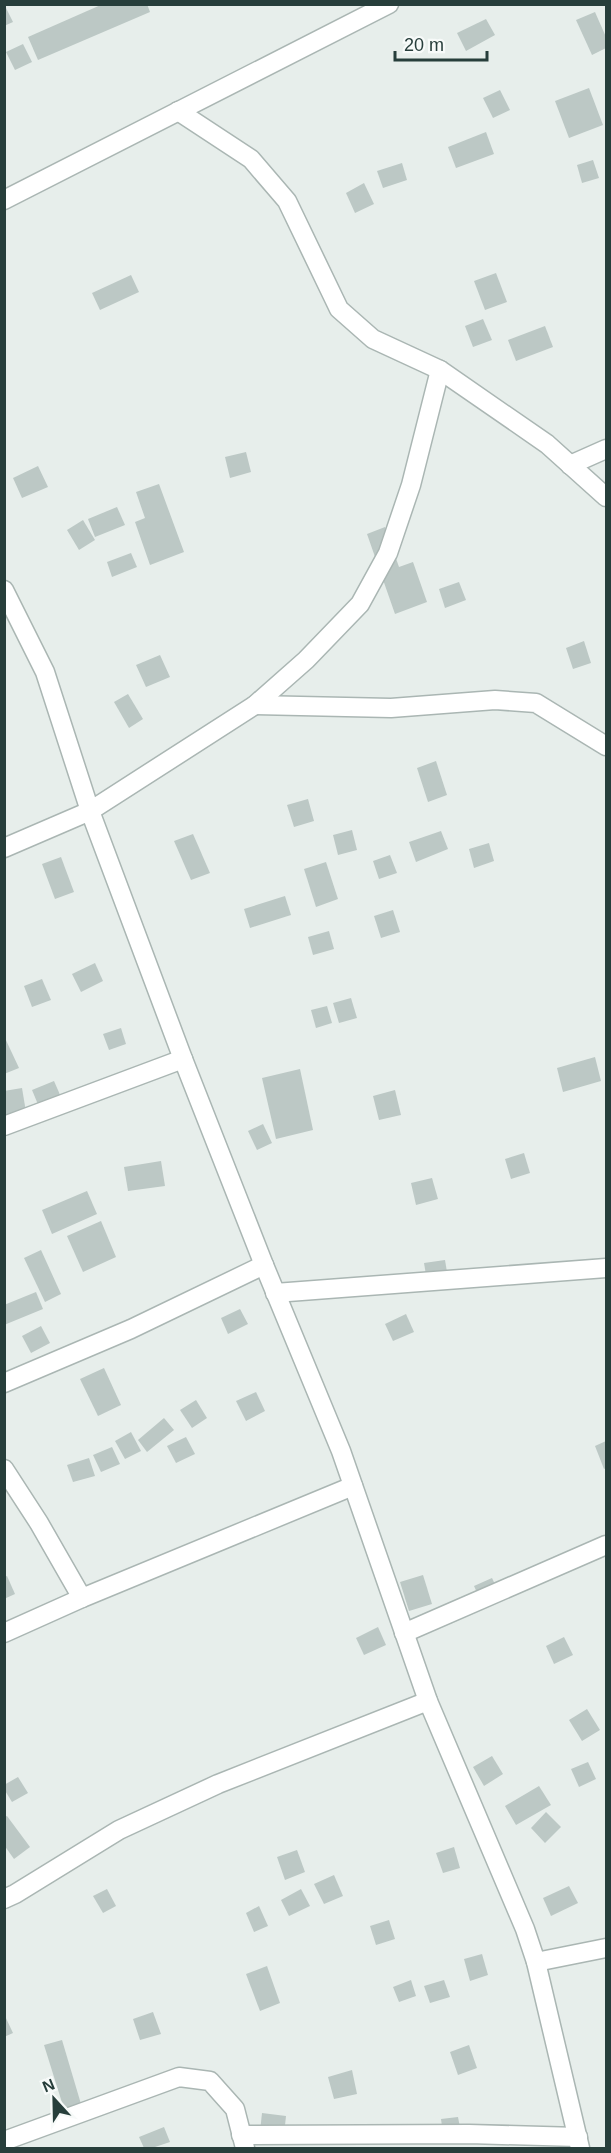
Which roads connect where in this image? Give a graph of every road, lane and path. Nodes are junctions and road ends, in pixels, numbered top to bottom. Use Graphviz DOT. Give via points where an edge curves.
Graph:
graph roads {
  1 [pos="389,4"];
  2 [pos="178,111"];
  3 [pos="4,200"];
  4 [pos="440,370"];
  5 [pos="606,449"];
  6 [pos="570,465"];
  7 [pos="606,497"];
  8 [pos="4,590"];
  9 [pos="255,705"];
  10 [pos="606,746"];
  11 [pos="90,811"];
  12 [pos="4,848"];
  13 [pos="183,1059"];
  14 [pos="4,1126"];
  15 [pos="264,1265"];
  16 [pos="606,1268"];
  17 [pos="275,1293"];
  18 [pos="4,1383"];
  19 [pos="4,1469"];
  20 [pos="353,1486"];
  21 [pos="606,1545"];
  22 [pos="82,1598"];
  23 [pos="4,1633"];
  24 [pos="404,1633"];
  25 [pos="428,1701"];
  26 [pos="4,1899"];
  27 [pos="606,1948"];
  28 [pos="536,1962"];
  29 [pos="4,2141"];
  30 [pos="243,2142"];
  31 [pos="579,2143"];
  1 -- 2 [label="street"];
  2 -- 3 [label="street"];
  2 -- 4 [label="street" via="251,159 287,201 339,309 373,339"];
  4 -- 6 [label="street" via="547,444"];
  4 -- 9 [label="street" via="411,485 388,553 360,604"];
  5 -- 6 [label="street"];
  6 -- 7 [label="street"];
  8 -- 11 [label="street" via="45,672"];
  9 -- 10 [label="street" via="391,708 495,700 536,704"];
  9 -- 11 [label="street"];
  11 -- 12 [label="street"];
  11 -- 13 [label="street"];
  13 -- 14 [label="street"];
  13 -- 15 [label="street"];
  15 -- 17 [label="street"];
  15 -- 18 [label="street" via="132,1329"];
  16 -- 17 [label="street"];
  17 -- 20 [label="street"];
  19 -- 22 [label="street"];
  20 -- 22 [label="street"];
  20 -- 24 [label="street"];
  21 -- 24 [label="street"];
  22 -- 23 [label="street"];
  24 -- 25 [label="street"];
  25 -- 26 [label="street" via="218,1784 148,1816"];
  25 -- 28 [label="street"];
  27 -- 28 [label="street"];
  28 -- 31 [label="street"];
  29 -- 30 [label="street" via="179,2077 210,2081 235,2109"];
  30 -- 31 [label="street" via="468,2134"];
}
